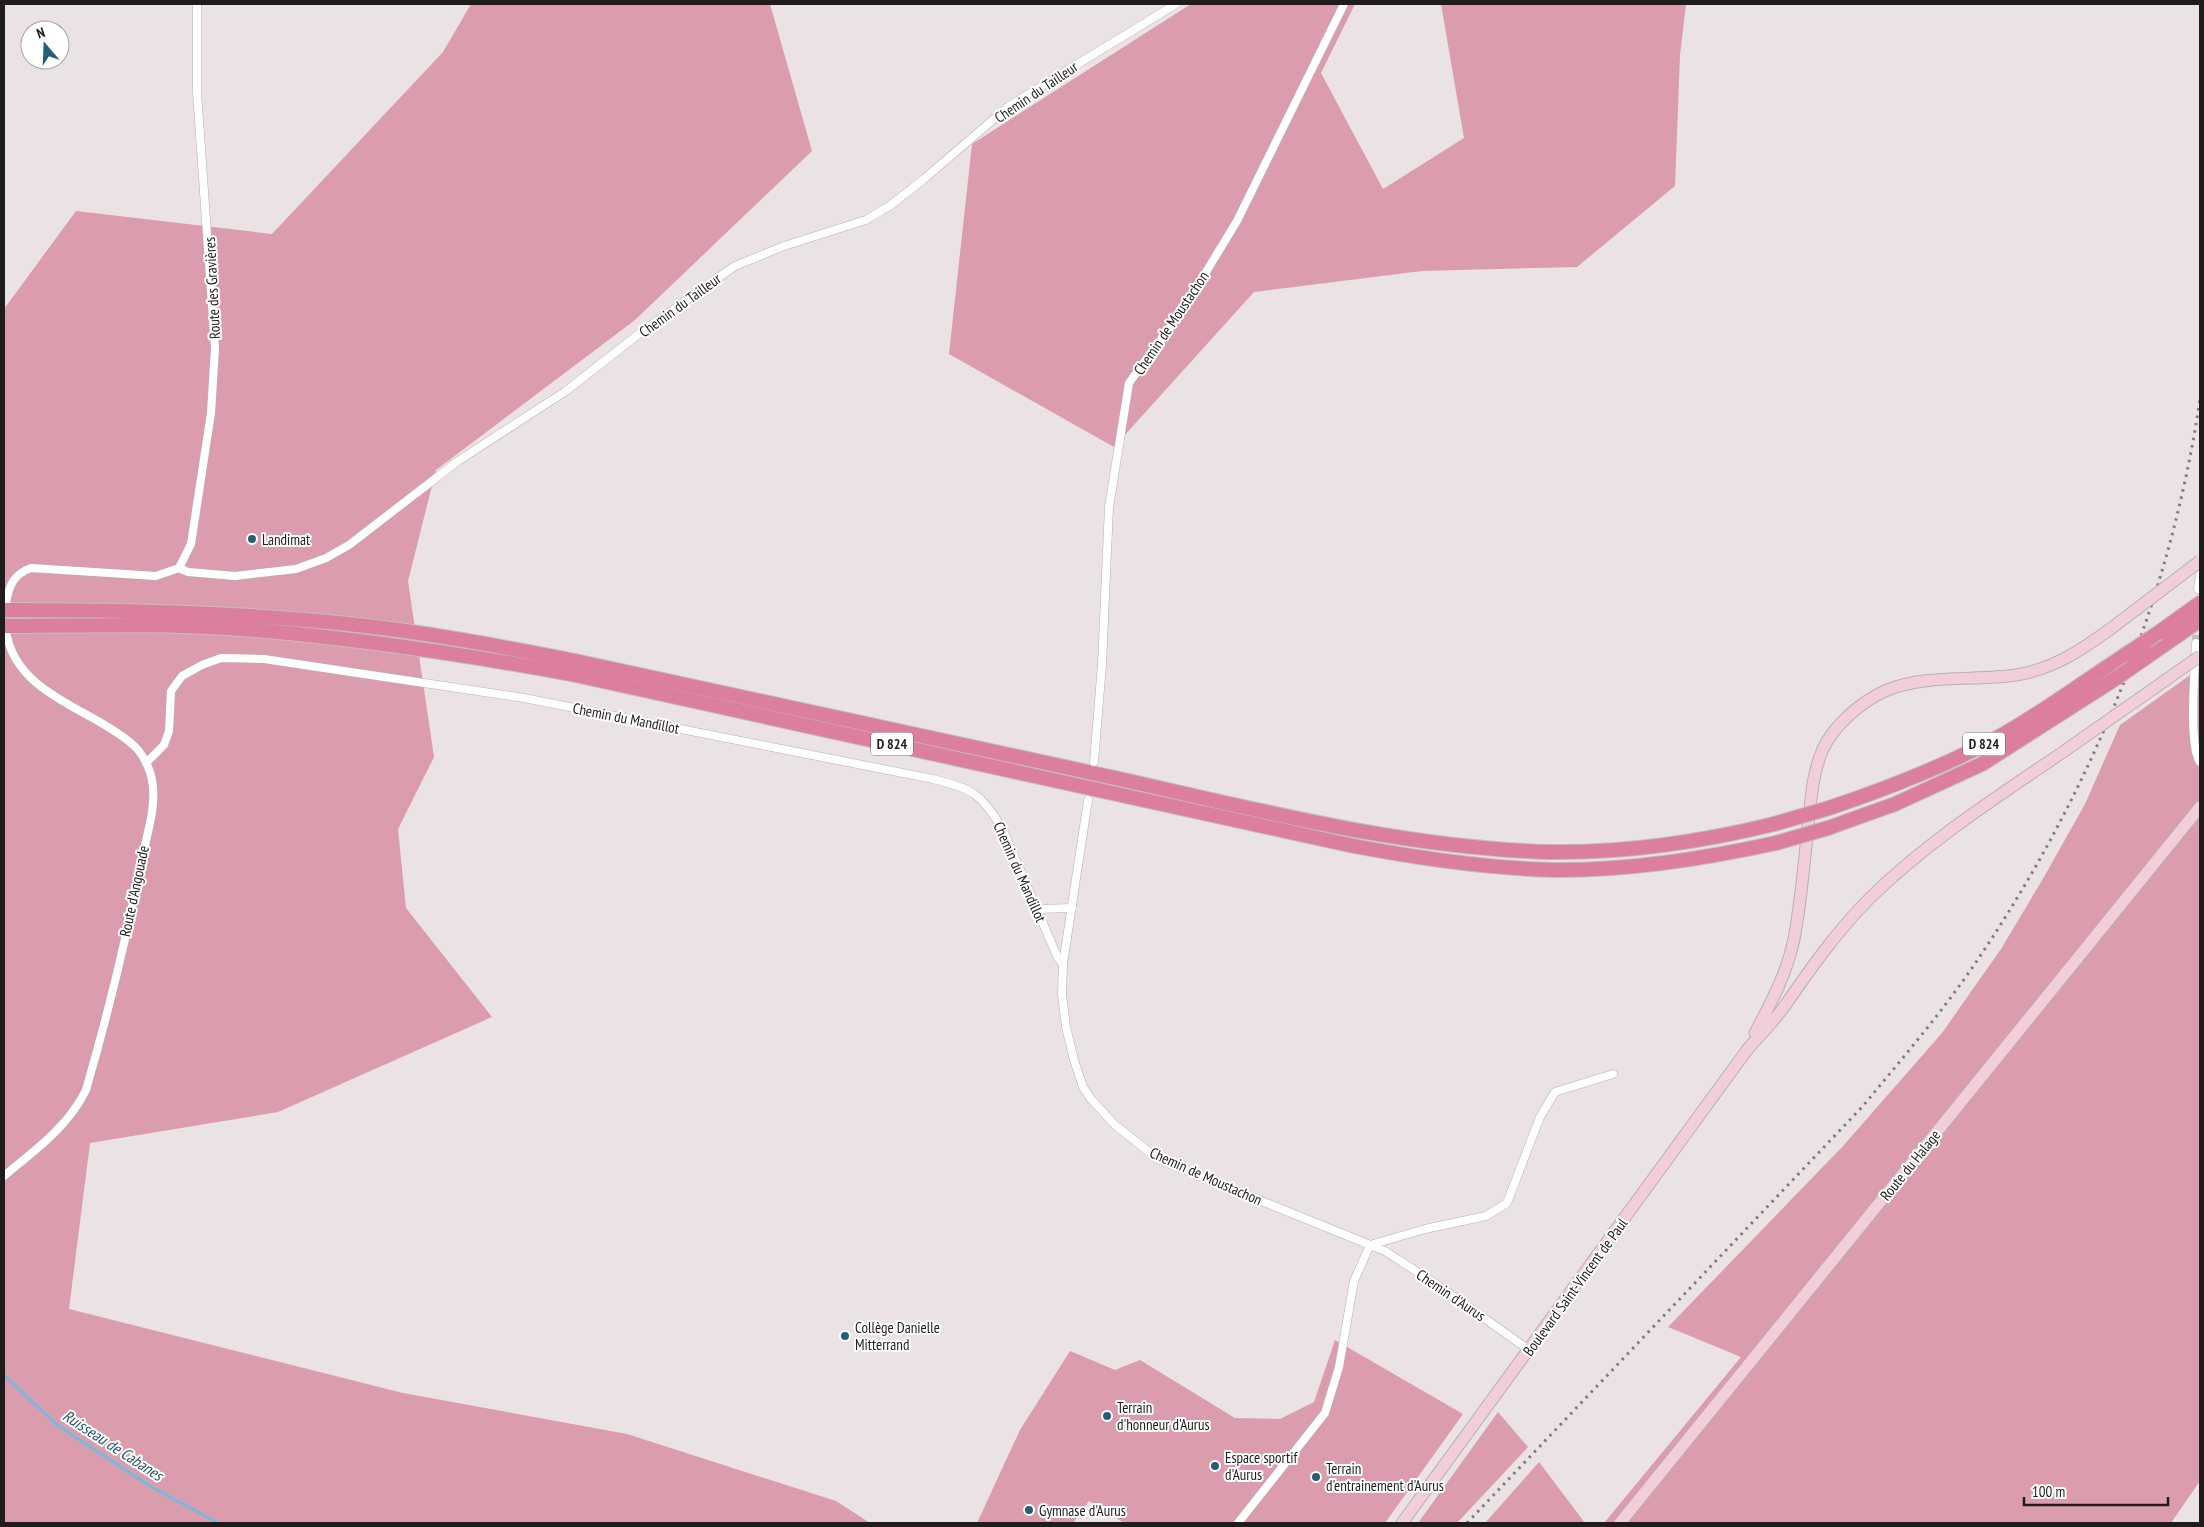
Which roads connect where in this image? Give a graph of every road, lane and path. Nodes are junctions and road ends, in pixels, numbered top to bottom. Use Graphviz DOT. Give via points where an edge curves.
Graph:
graph roads {
  1 [pos="196,4"];
  2 [pos="1176,4"];
  3 [pos="1344,4"];
  4 [pos="2200,562"];
  5 [pos="179,568"];
  6 [pos="2200,575"];
  7 [pos="2198,589"];
  8 [pos="2200,603"];
  9 [pos="5,606"];
  10 [pos="2200,621"];
  11 [pos="5,631"];
  12 [pos="2196,643"];
  13 [pos="2200,656"];
  14 [pos="1094,762"];
  15 [pos="2200,762"];
  16 [pos="146,763"];
  17 [pos="1088,800"];
  18 [pos="2200,807"];
  19 [pos="1072,908"];
  20 [pos="1037,909"];
  21 [pos="1063,964"];
  22 [pos="1746,1050"];
  23 [pos="1612,1074"];
  24 [pos="4,1176"];
  25 [pos="1370,1245"];
  26 [pos="1530,1350"];
  27 [pos="1238,1523"];
  28 [pos="1402,1523"];
  29 [pos="1620,1523"];
  1 -- 5 [label="street, Route des Gravières" via="197,92 215,348 211,413 191,544"];
  2 -- 5 [label="street, Chemin du Tailleur" via="1009,106 937,169 866,220 734,266 566,391 458,461 348,545 326,558 296,569 235,576 188,572"];
  3 -- 14 [label="street, Chemin de Moustachon" via="1237,221 1186,304 1129,383 1109,507"];
  4 -- 22 [label="main road, bridge" via="2063,661 2016,675 1914,684 1887,690 1854,711 1832,734 1813,781 1791,953 1778,988"];
  5 -- 9 [label="street" via="156,576 31,568 15,576"];
  6 -- 7 [label="street"];
  8 -- 9 [label="highway, D 824, bridge" via="2005,734 1942,766 1878,791 1829,808 1728,835 1592,851 1550,852 1459,846 1298,818 471,641 350,624 253,616"];
  10 -- 11 [label="highway, D 824, bridge" via="1982,764 1894,804 1776,843 1688,860 1600,869 1507,868 1339,843 571,674 473,656 360,640 225,628"];
  11 -- 16 [label="street, Route d'Angouade" via="14,659 31,679 119,734 133,745"];
  12 -- 15 [label="street" via="2193,741"];
  13 -- 22 [label="main road, bridge" via="1943,836 1871,897 1835,935 1783,1008"];
  16 -- 20 [label="street, Chemin du Mandillot" via="164,745 169,731 171,691 176,683 182,676 221,658 264,659 524,698 959,786 978,794 992,812"];
  16 -- 24 [label="street, Route d'Angouade" via="152,781 152,809 139,876 86,1090 77,1109 56,1133"];
  17 -- 19 [label="street, Chemin de Moustachon"];
  18 -- 29 [label="main road, Route du Halage"];
  19 -- 20 [label="street"];
  19 -- 21 [label="street, Chemin de Moustachon"];
  20 -- 21 [label="street, Chemin du Mandillot"];
  21 -- 25 [label="street, Chemin de Moustachon" via="1062,994 1074,1060 1091,1099 1115,1125 1158,1158"];
  22 -- 26 [label="main road, Boulevard Saint-Vincent de Paul"];
  23 -- 25 [label="street" via="1556,1092 1540,1117 1507,1203 1486,1216"];
  25 -- 26 [label="street, Chemin d'Aurus" via="1385,1251 1439,1286"];
  25 -- 27 [label="street" via="1354,1281 1340,1367 1325,1413"];
  26 -- 28 [label="main road, Boulevard Saint-Vincent de Paul"];
}
